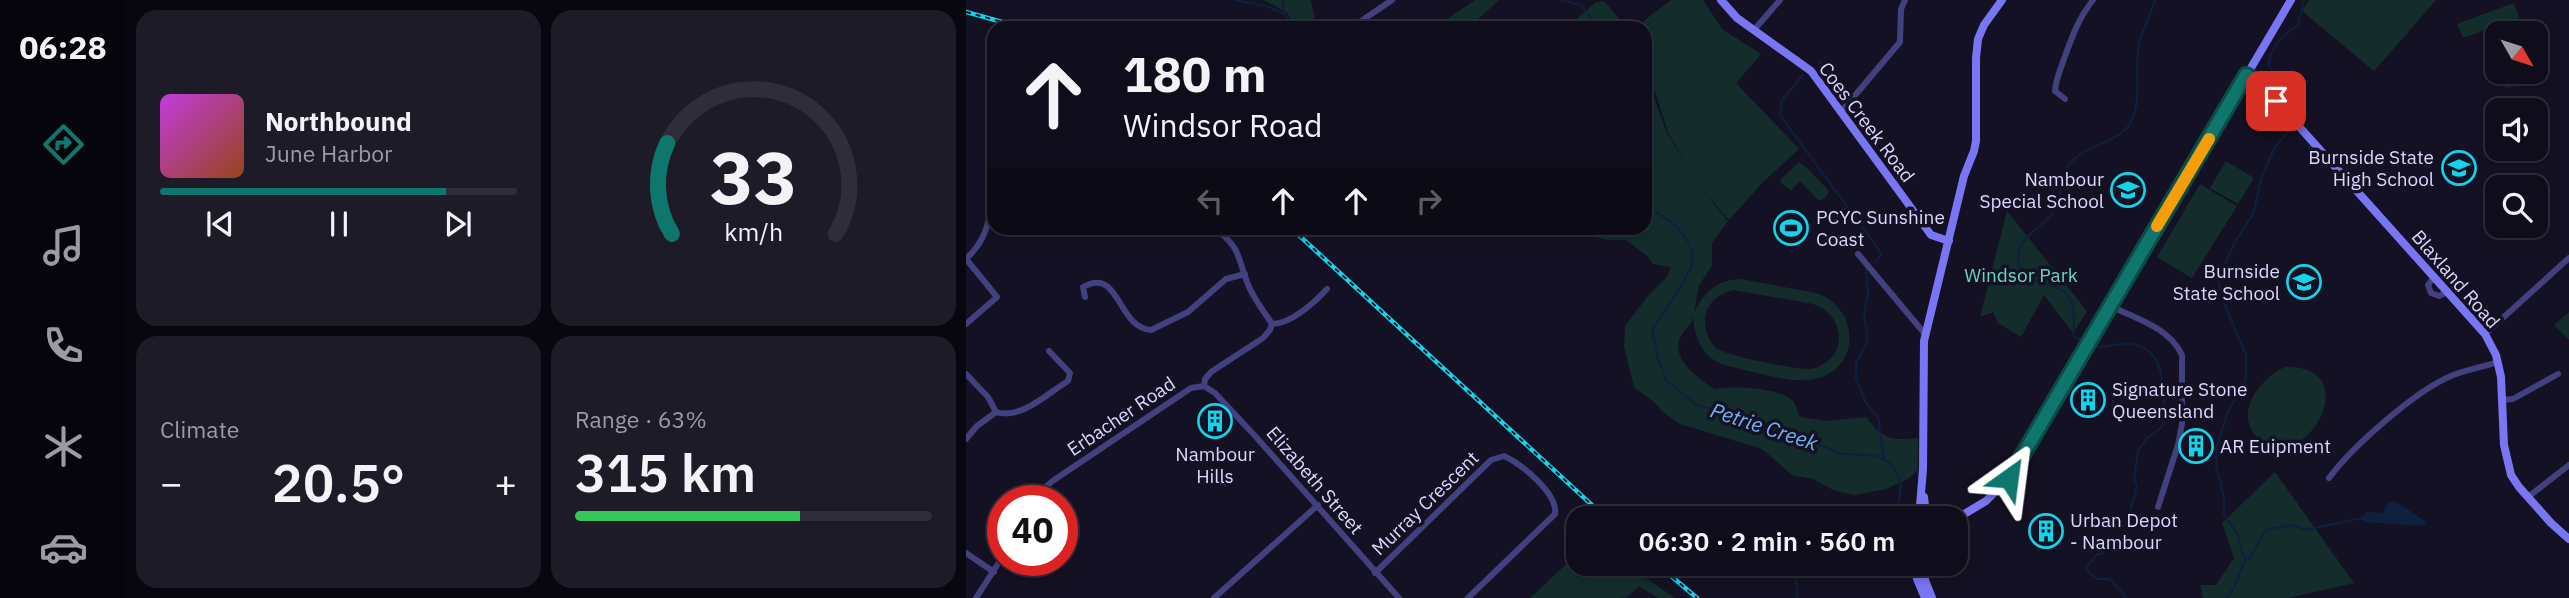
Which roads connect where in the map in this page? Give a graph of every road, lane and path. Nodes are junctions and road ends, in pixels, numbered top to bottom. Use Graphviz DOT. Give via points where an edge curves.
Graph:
graph roads {
  1 [pos="1392,0"];
  2 [pos="1721,0"];
  3 [pos="1780,0"];
  4 [pos="1905,0"];
  5 [pos="2002,0"];
  6 [pos="2093,0"];
  7 [pos="2291,0"];
  8 [pos="1361,21"];
  9 [pos="1754,30"];
  10 [pos="2246,75"];
  11 [pos="2065,99"];
  12 [pos="1841,112"];
  13 [pos="987,230"];
  14 [pos="1223,235"];
  15 [pos="1949,241"];
  16 [pos="1858,254"];
  17 [pos="2569,258"];
  18 [pos="966,259"];
  19 [pos="1245,274"];
  20 [pos="1327,289"];
  21 [pos="1085,297"];
  22 [pos="2110,306"];
  23 [pos="966,324"];
  24 [pos="1272,324"];
  25 [pos="1925,334"];
  26 [pos="2485,334"];
  27 [pos="1049,351"];
  28 [pos="2498,362"];
  29 [pos="966,374"];
  30 [pos="2558,374"];
  31 [pos="1204,386"];
  32 [pos="2502,400"];
  33 [pos="996,412"];
  34 [pos="966,439"];
  35 [pos="2569,465"];
  36 [pos="2329,478"];
  37 [pos="1048,485"];
  38 [pos="2528,497"];
  39 [pos="1318,505"];
  40 [pos="1926,506"];
  41 [pos="2158,506"];
  42 [pos="1968,512"];
  43 [pos="2569,539"];
  44 [pos="966,552"];
  45 [pos="987,567"];
  46 [pos="1376,573"];
  47 [pos="991,576"];
  48 [pos="1917,576"];
  49 [pos="1926,576"];
  50 [pos="976,598"];
  51 [pos="1214,598"];
  52 [pos="1399,598"];
  53 [pos="1468,598"];
  54 [pos="1925,598"];
  55 [pos="1932,598"];
  1 -- 8 [label="street"];
  2 -- 9 [label="street, Coes Creek Road"];
  3 -- 9 [label="street"];
  4 -- 12 [label="street" via="1898,47"];
  5 -- 15 [label="street" via="1979,39 1976,141"];
  6 -- 11 [label="street" via="2081,15 2056,78 2055,91"];
  7 -- 10 [label="street"];
  9 -- 12 [label="street, Coes Creek Road" via="1806,66"];
  10 -- 22 [label="street"];
  10 -- 26 [label="street, Blaxland Road" via="2261,84"];
  12 -- 15 [label="street, Coes Creek Road" via="1931,235"];
  13 -- 18 [label="street"];
  14 -- 19 [label="street" via="1240,255"];
  15 -- 25 [label="street"];
  16 -- 25 [label="street"];
  17 -- 26 [label="street"];
  18 -- 23 [label="street" via="997,297"];
  19 -- 21 [label="street" via="1226,279 1182,316 1152,330 1137,325 1107,284 1087,284"];
  19 -- 24 [label="street"];
  20 -- 24 [label="street, Erbacher Road" via="1283,323"];
  22 -- 41 [label="street" via="2167,334 2182,355 2182,424"];
  22 -- 42 [label="street" via="2009,478"];
  24 -- 31 [label="street, Erbacher Road" via="1258,342 1207,375"];
  25 -- 40 [label="street"];
  26 -- 28 [label="street, Blaxland Road"];
  27 -- 33 [label="street" via="1070,373 1068,381 1022,410"];
  28 -- 32 [label="street, Blaxland Road"];
  28 -- 36 [label="street" via="2450,376 2400,408"];
  29 -- 33 [label="street"];
  30 -- 32 [label="street" via="2520,396"];
  31 -- 37 [label="street, Erbacher Road" via="1191,388"];
  31 -- 39 [label="street, Elizabeth Street"];
  32 -- 38 [label="street, Blaxland Road" via="2507,464"];
  33 -- 34 [label="street"];
  35 -- 38 [label="street"];
  38 -- 43 [label="street, Blaxland Road"];
  39 -- 46 [label="street, Elizabeth Street"];
  39 -- 51 [label="street"];
  44 -- 45 [label="street"];
  46 -- 52 [label="street, Elizabeth Street"];
  46 -- 53 [label="street, Murray Crescent" via="1491,460 1504,456 1547,491 1555,514"];
  47 -- 50 [label="street"];
  48 -- 54 [label="street"];
  49 -- 55 [label="street"];
}
